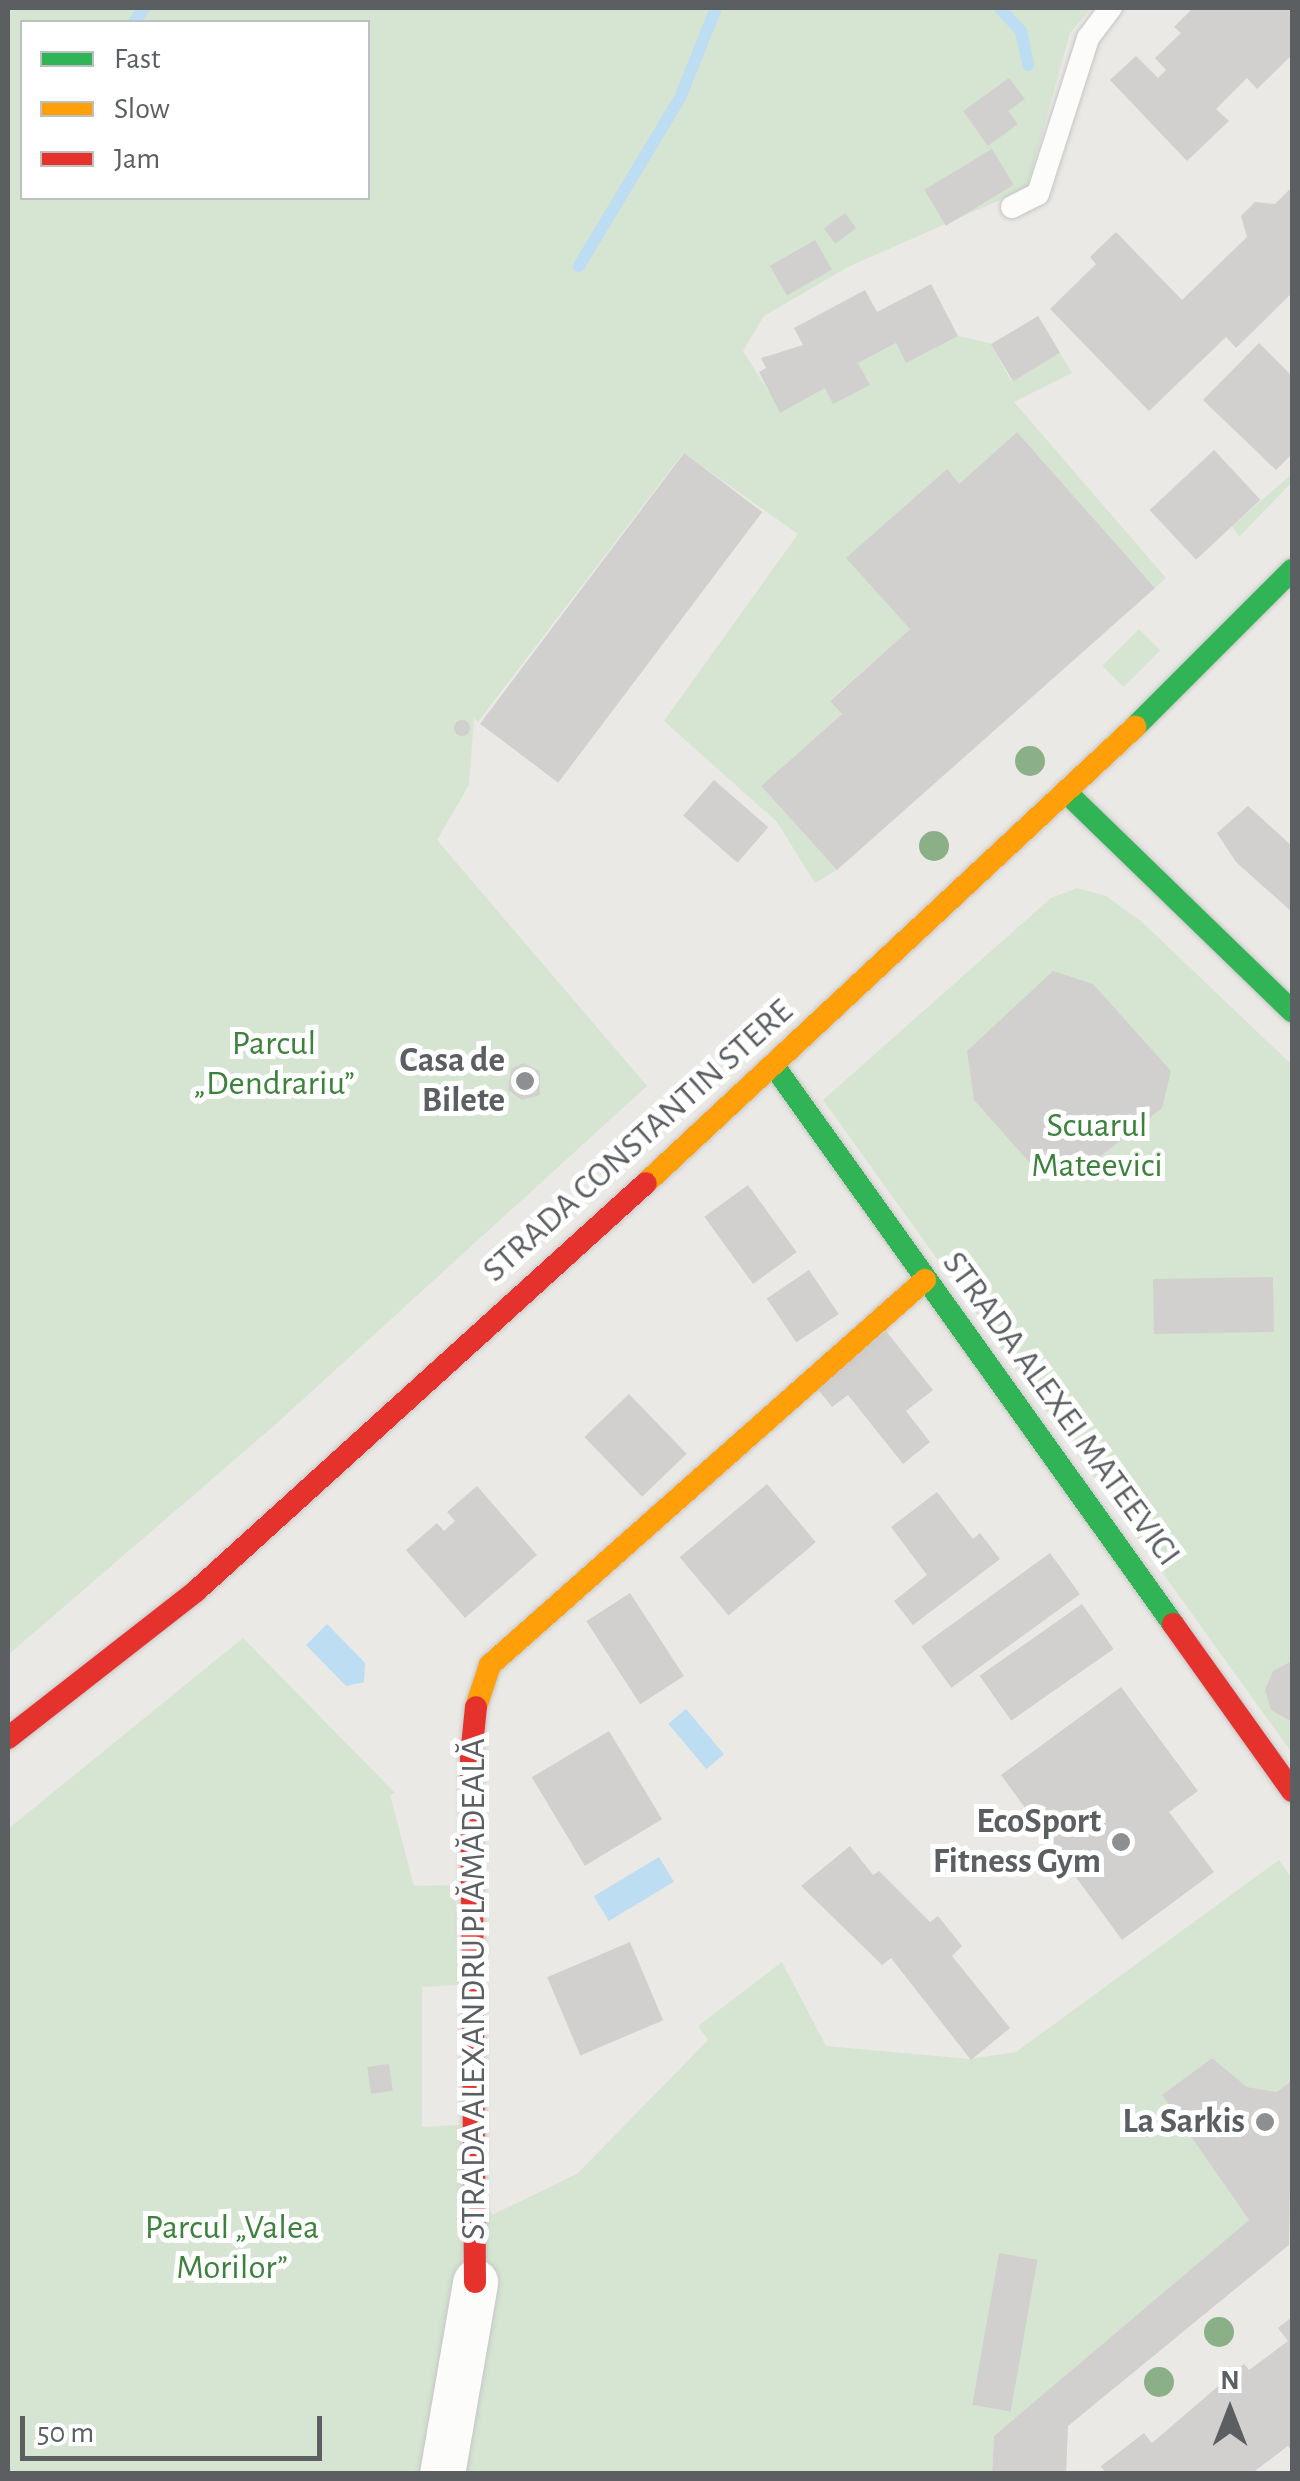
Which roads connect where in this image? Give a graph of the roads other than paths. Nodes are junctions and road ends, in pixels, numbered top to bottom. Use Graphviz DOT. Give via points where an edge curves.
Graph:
graph roads {
  1 [pos="1111,8"];
  2 [pos="1012,207"];
  3 [pos="1292,570"];
  4 [pos="1068,794"];
  5 [pos="1292,1011"];
  6 [pos="774,1066"];
  7 [pos="925,1280"];
  8 [pos="8,1738"];
  9 [pos="1292,1791"];
  10 [pos="475,2282"];
  11 [pos="442,2474"];
  1 -- 2 [label="lane" via="1088,38 1038,194"];
  3 -- 4 [label="main road, STRADA CONSTANTIN STERE"];
  4 -- 5 [label="main road"];
  4 -- 6 [label="main road, STRADA CONSTANTIN STERE"];
  6 -- 7 [label="main road, STRADA ALEXEI MATEEVICI"];
  6 -- 8 [label="main road, STRADA CONSTANTIN STERE" via="196,1591"];
  7 -- 9 [label="main road, STRADA ALEXEI MATEEVICI"];
  7 -- 10 [label="main road, STRADA ALEXANDRU PLĂMĂDEALĂ" via="490,1665 474,1711 471,1756"];
  10 -- 11 [label="street, STRADA ALEXANDRU PLĂMĂDEALĂ"];
}
